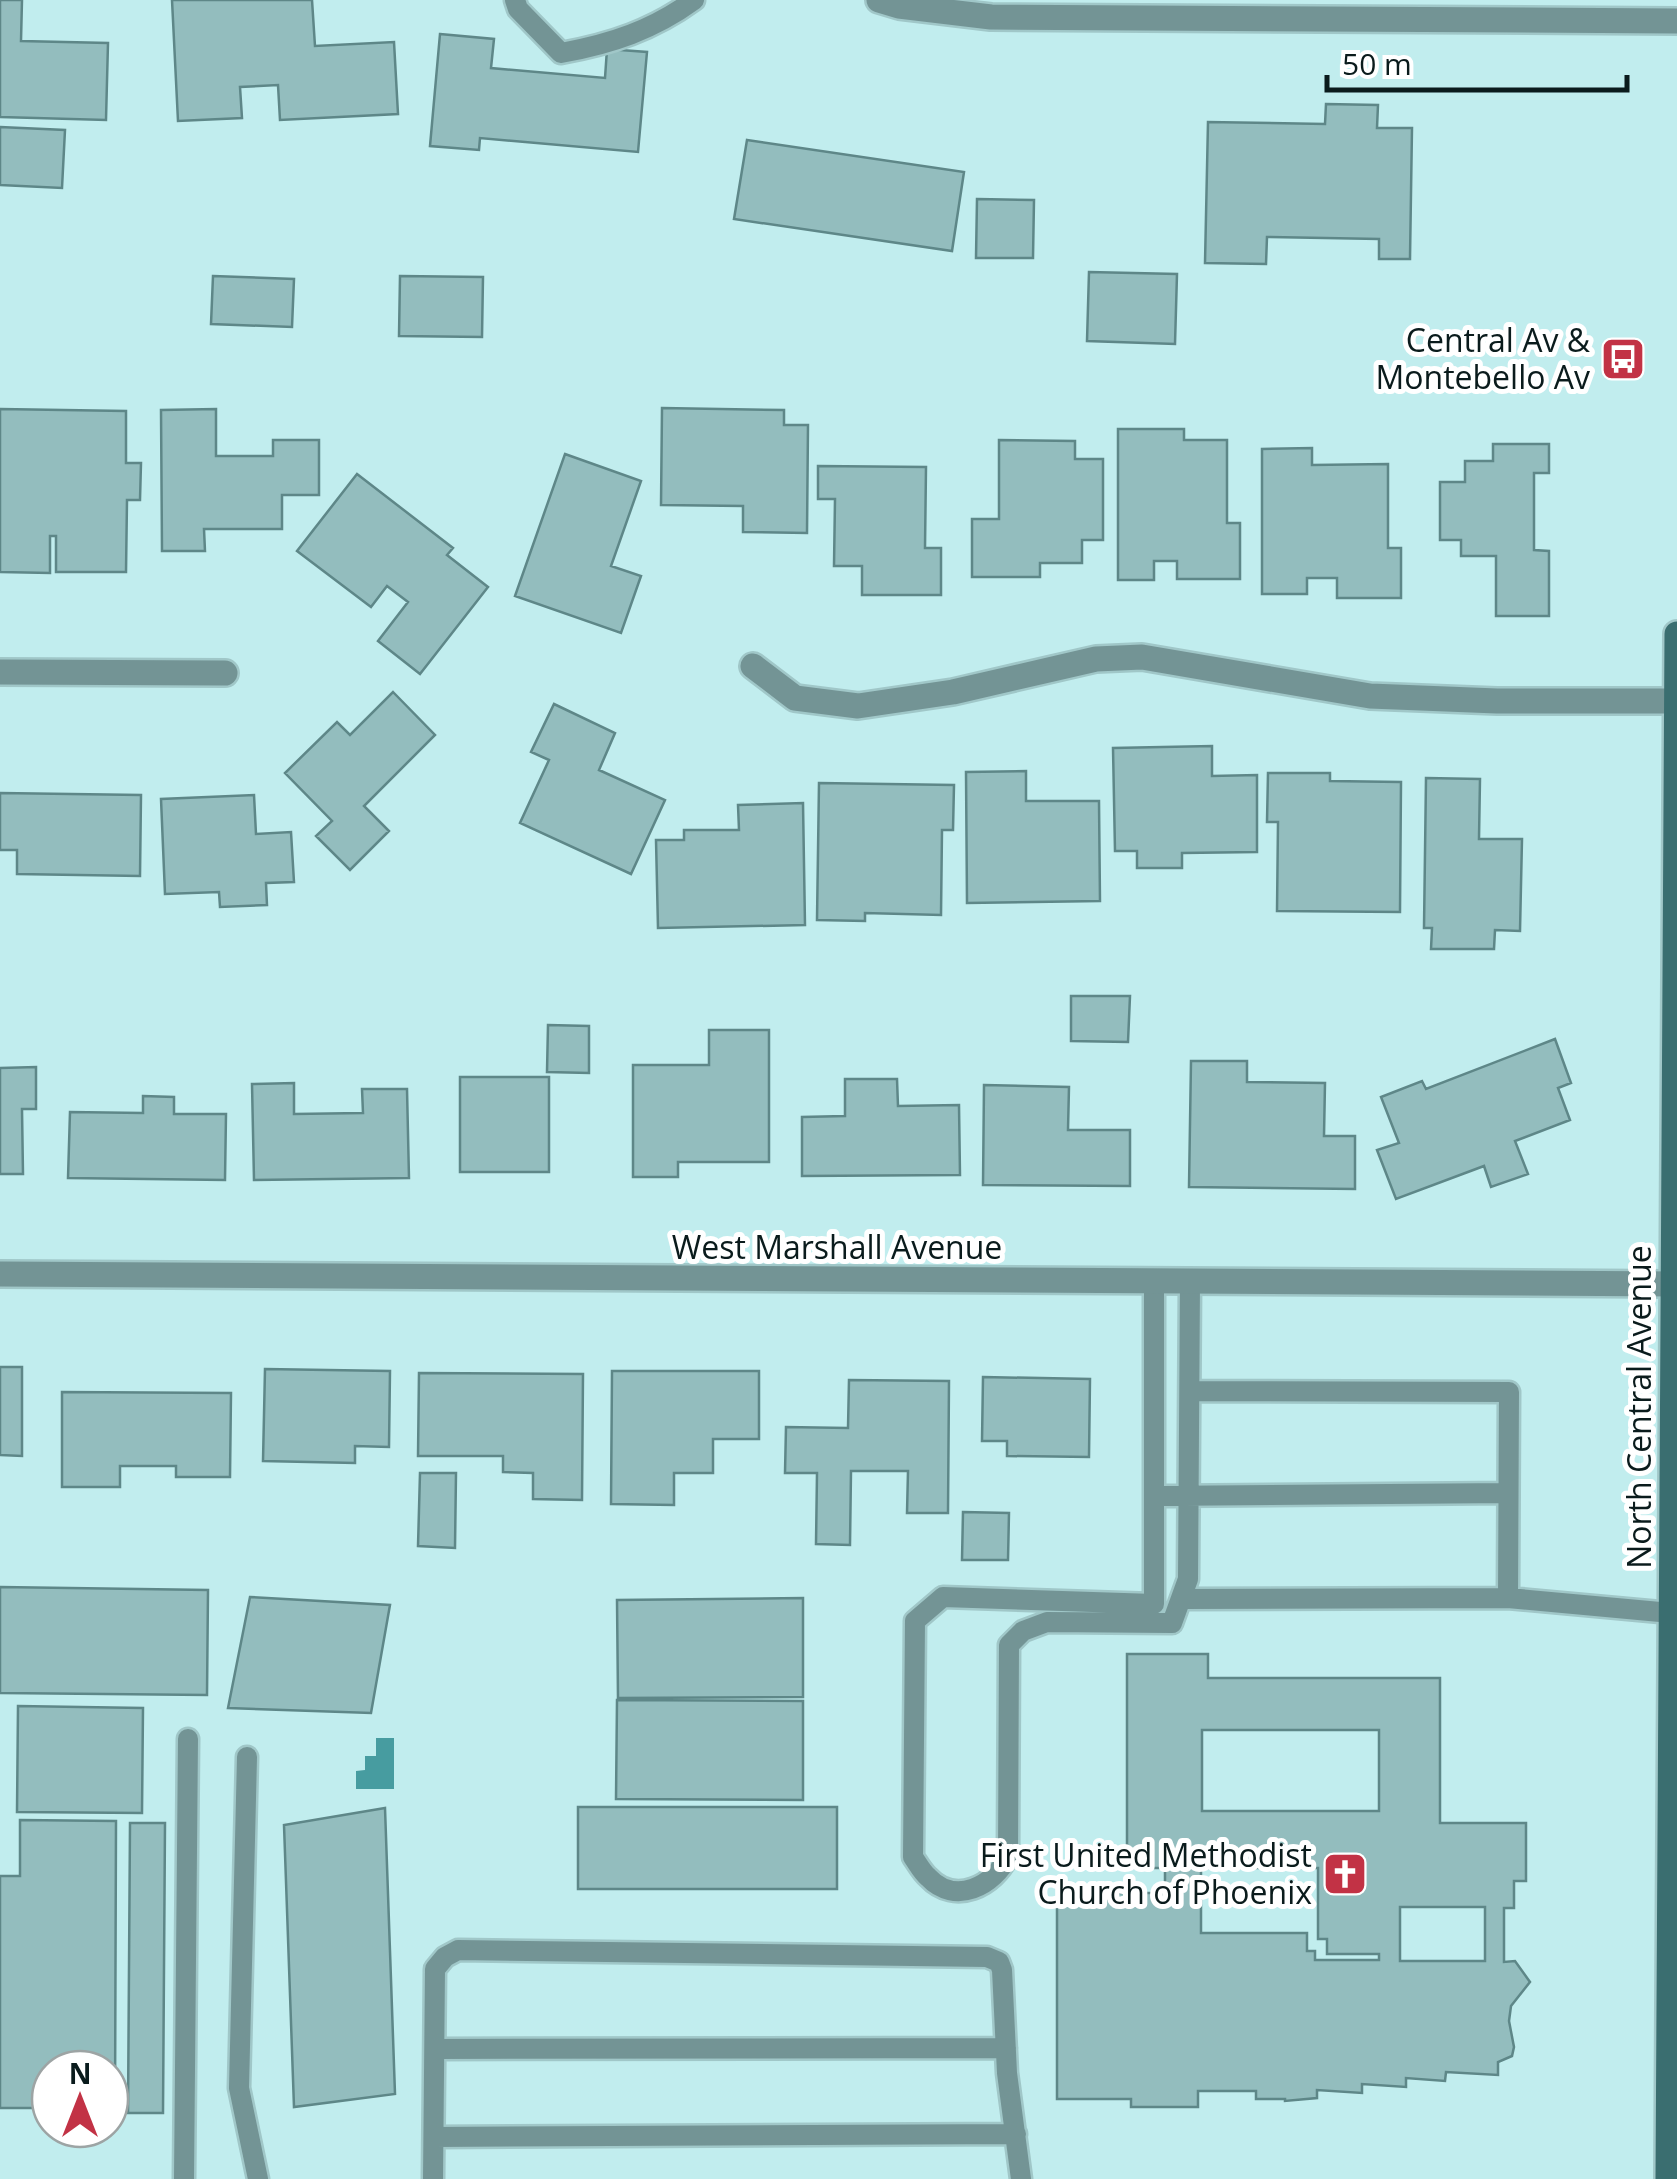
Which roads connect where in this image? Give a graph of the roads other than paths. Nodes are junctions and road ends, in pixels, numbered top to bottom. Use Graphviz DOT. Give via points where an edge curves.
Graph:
graph roads {
  1 [pos="515,0"];
  2 [pos="694,0"];
  3 [pos="879,0"];
  4 [pos="1677,21"];
  5 [pos="1677,634"];
  6 [pos="753,666"];
  7 [pos="0,672"];
  8 [pos="225,673"];
  9 [pos="1674,701"];
  10 [pos="0,1274"];
  11 [pos="1154,1281"];
  12 [pos="1190,1282"];
  13 [pos="1675,1284"];
  14 [pos="1190,1390"];
  15 [pos="1508,1493"];
  16 [pos="1189,1495"];
  17 [pos="1154,1496"];
  18 [pos="1508,1598"];
  19 [pos="1181,1599"];
  20 [pos="1672,1613"];
  21 [pos="188,1739"];
  22 [pos="248,1757"];
  23 [pos="1006,2048"];
  24 [pos="436,2049"];
  25 [pos="1016,2134"];
  26 [pos="434,2137"];
  27 [pos="184,2179"];
  28 [pos="258,2179"];
  29 [pos="433,2179"];
  30 [pos="1021,2179"];
  31 [pos="1668,2179"];
  1 -- 2 [label="lane" via="562,53 612,44 668,20"];
  3 -- 4 [label="street" via="990,17"];
  5 -- 9 [label="main road, North Central Avenue"];
  6 -- 9 [label="street" via="796,698 858,706 953,692 1096,658 1142,656 1370,696"];
  7 -- 8 [label="street"];
  9 -- 13 [label="main road, North Central Avenue"];
  10 -- 11 [label="street, West Marshall Avenue"];
  11 -- 12 [label="street, West Marshall Avenue"];
  11 -- 17 [label="lane"];
  12 -- 13 [label="street, West Marshall Avenue"];
  12 -- 14 [label="lane"];
  13 -- 20 [label="main road, North Central Avenue"];
  14 -- 15 [label="lane" via="1508,1392"];
  14 -- 16 [label="lane"];
  15 -- 16 [label="lane"];
  15 -- 18 [label="lane"];
  16 -- 17 [label="lane"];
  16 -- 19 [label="lane" via="1188,1579"];
  17 -- 19 [label="lane" via="1154,1604 943,1597 915,1621 913,1857 930,1880 952,1891 978,1889 1008,1856 1009,1645 1047,1622 1172,1623"];
  18 -- 19 [label="lane"];
  18 -- 20 [label="lane"];
  20 -- 31 [label="main road, North Central Avenue"];
  21 -- 27 [label="lane"];
  22 -- 28 [label="lane" via="239,2088"];
  23 -- 24 [label="lane"];
  23 -- 24 [label="lane" via="1002,1970 987,1956 458,1950 435,1969"];
  23 -- 25 [label="lane"];
  24 -- 26 [label="lane"];
  25 -- 26 [label="lane"];
  25 -- 30 [label="lane"];
  26 -- 29 [label="lane"];
}
